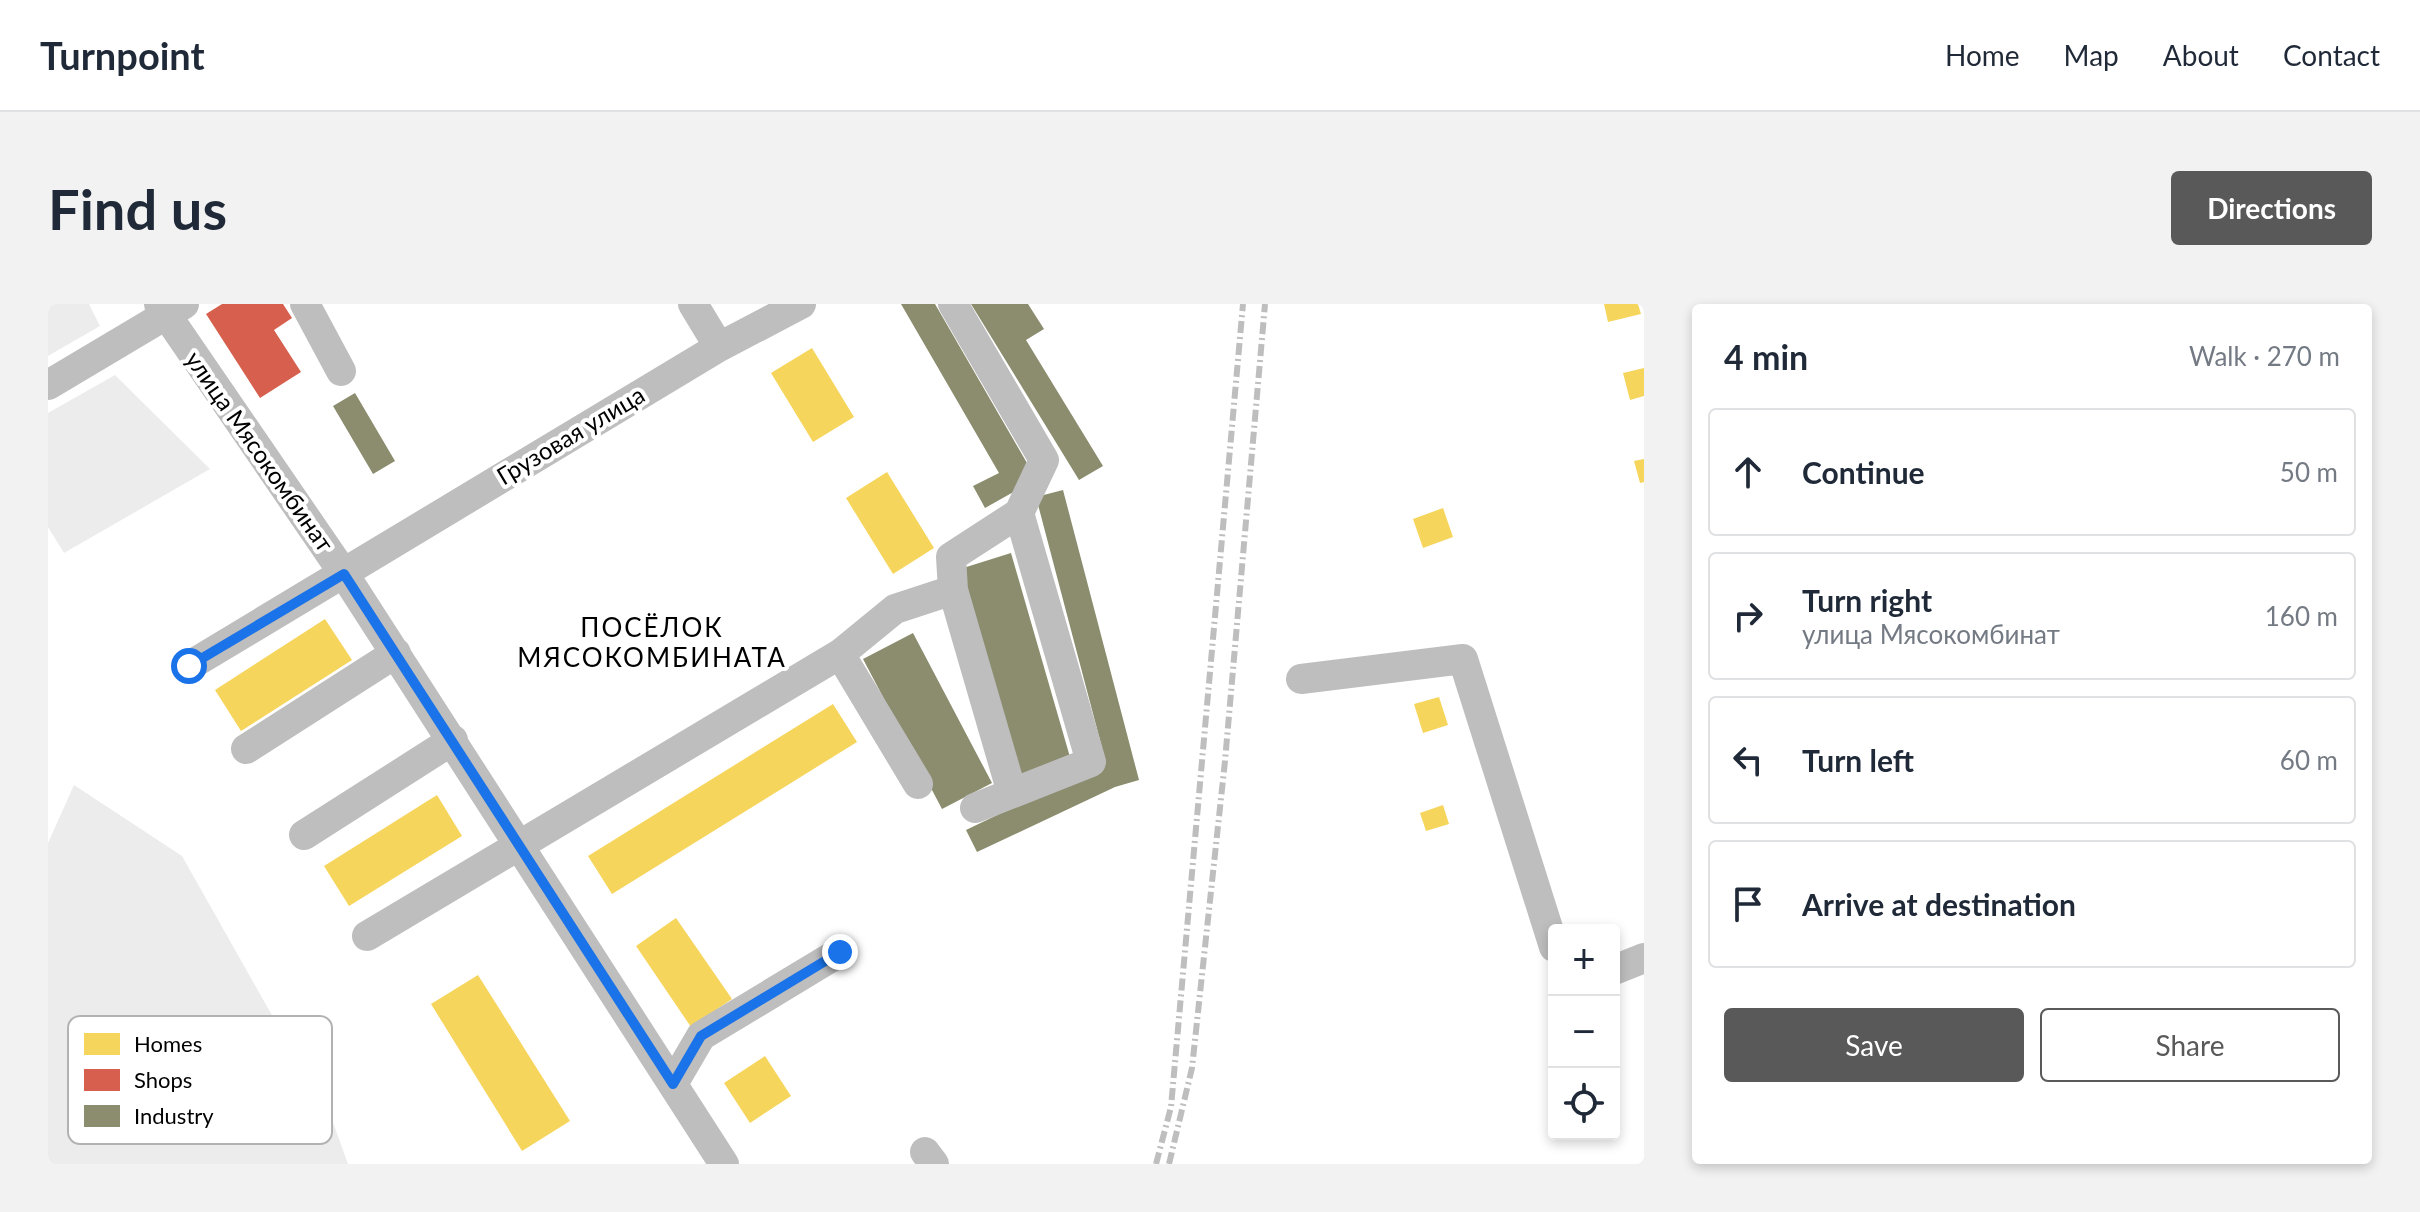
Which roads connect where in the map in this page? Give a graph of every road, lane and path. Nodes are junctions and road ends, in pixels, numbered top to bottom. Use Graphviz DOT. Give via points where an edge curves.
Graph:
graph roads {
  1 [pos="305,304"];
  2 [pos="693,304"];
  3 [pos="801,304"];
  4 [pos="953,304"];
  5 [pos="169,307"];
  6 [pos="719,347"];
  7 [pos="341,371"];
  8 [pos="48,385"];
  9 [pos="1019,513"];
  10 [pos="344,574"];
  11 [pos="953,590"];
  12 [pos="396,653"];
  13 [pos="840,654"];
  14 [pos="189,666"];
  15 [pos="1301,679"];
  16 [pos="453,740"];
  17 [pos="246,749"];
  18 [pos="918,784"];
  19 [pos="1012,793"];
  20 [pos="975,808"];
  21 [pos="304,835"];
  22 [pos="522,845"];
  23 [pos="1548,928"];
  24 [pos="367,936"];
  25 [pos="840,952"];
  26 [pos="1644,958"];
  27 [pos="1620,968"];
  28 [pos="673,1084"];
  29 [pos="724,1164"];
  1 -- 7 [label="street"];
  2 -- 6 [label="street"];
  3 -- 6 [label="street, Грузовая улица"];
  4 -- 9 [label="street" via="1044,460"];
  5 -- 8 [label="street"];
  5 -- 10 [label="street, улица Мясокомбинат"];
  6 -- 10 [label="street, Грузовая улица"];
  9 -- 11 [label="street" via="951,557"];
  9 -- 19 [label="street" via="1091,762"];
  10 -- 12 [label="street, улица Мясокомбинат"];
  10 -- 14 [label="street, Грузовая улица"];
  11 -- 13 [label="street" via="895,609"];
  11 -- 19 [label="street"];
  12 -- 16 [label="street, улица Мясокомбинат"];
  12 -- 17 [label="street"];
  13 -- 18 [label="street"];
  13 -- 22 [label="street"];
  15 -- 23 [label="street" via="1463,659"];
  16 -- 21 [label="street"];
  16 -- 22 [label="street, улица Мясокомбинат"];
  19 -- 20 [label="street"];
  22 -- 24 [label="street"];
  22 -- 28 [label="street, улица Мясокомбинат"];
  25 -- 28 [label="street" via="701,1036"];
  26 -- 27 [label="street"];
  28 -- 29 [label="street, улица Мясокомбинат"];
}
